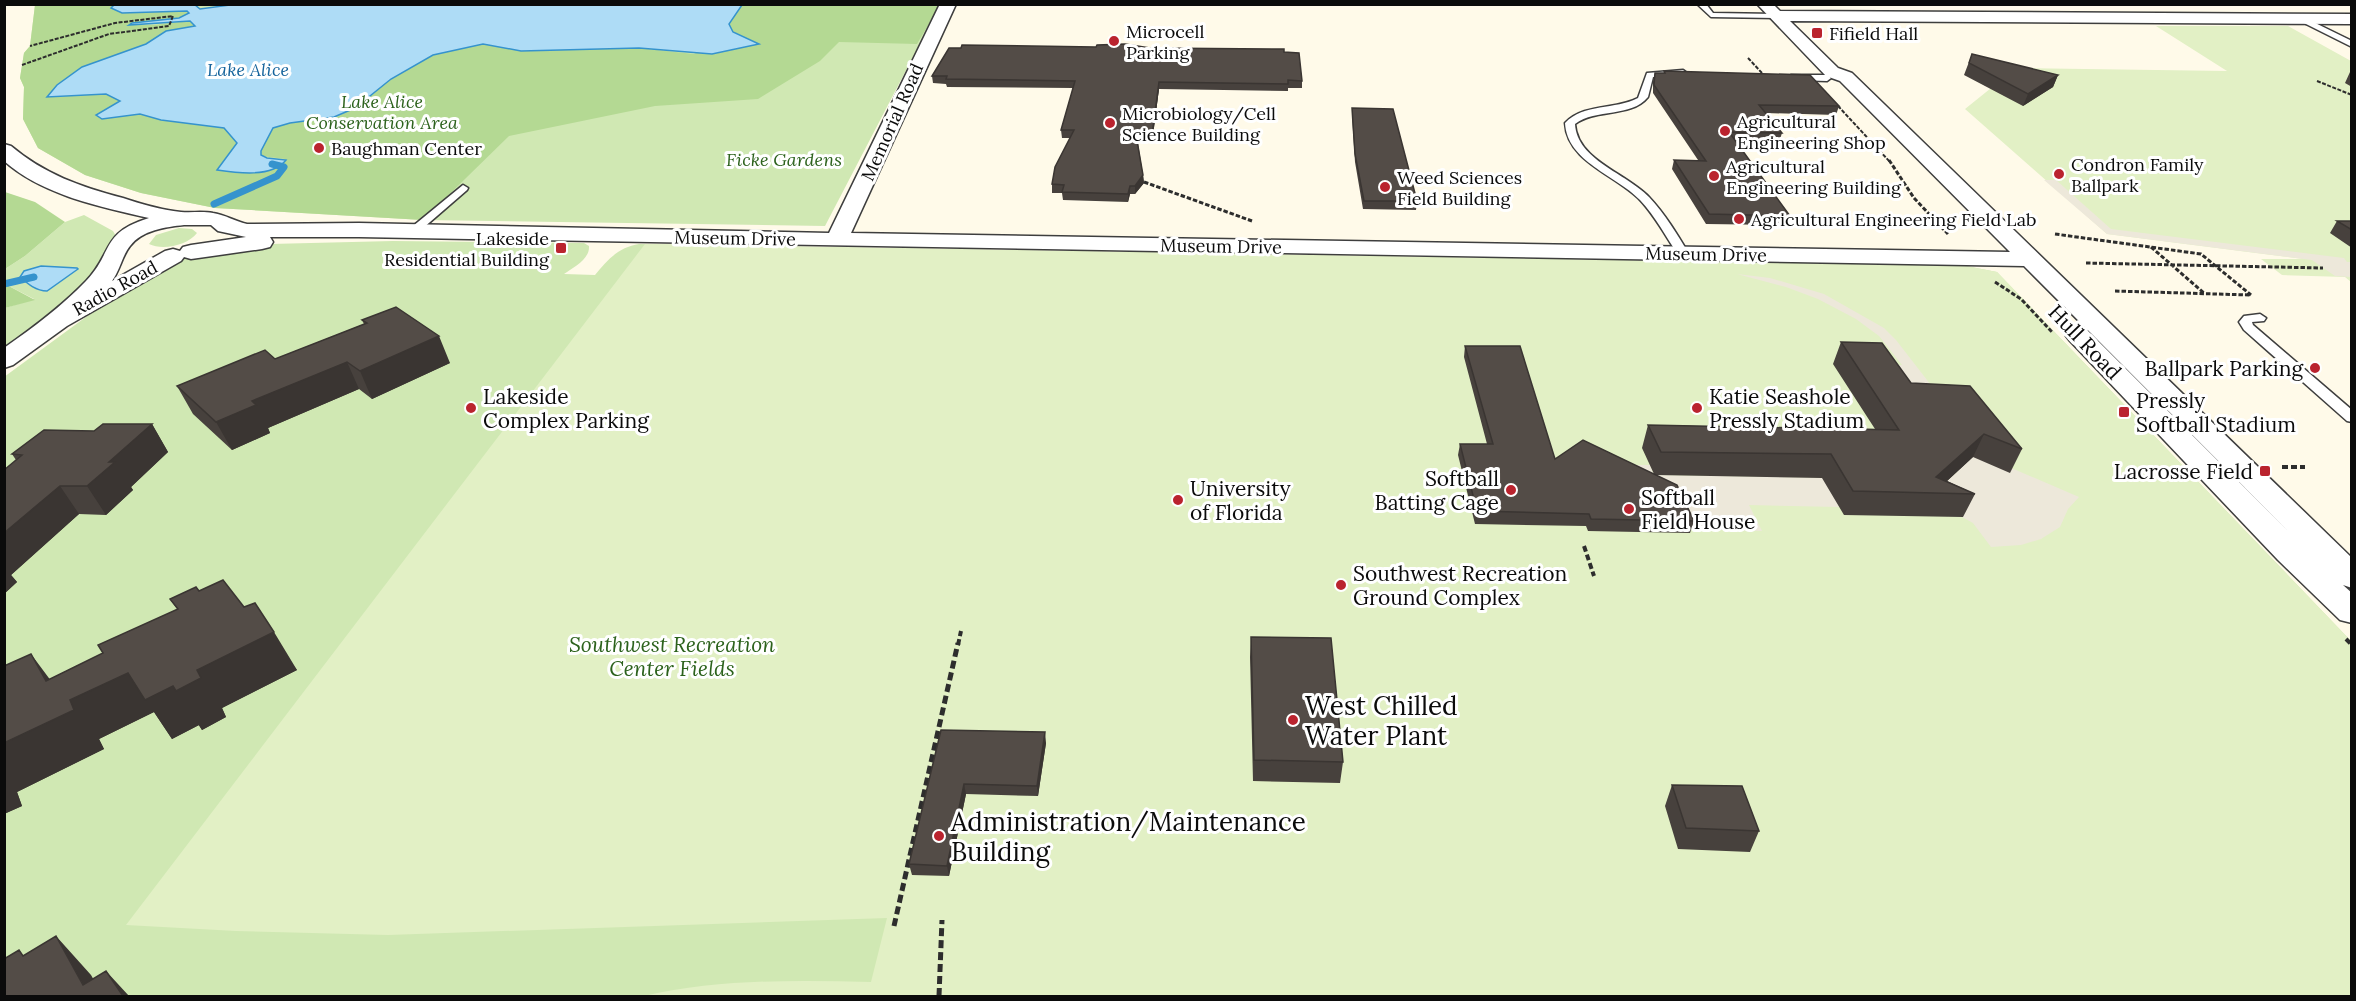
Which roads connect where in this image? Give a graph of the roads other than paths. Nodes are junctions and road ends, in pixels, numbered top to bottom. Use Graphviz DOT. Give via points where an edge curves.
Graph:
graph roads {
  1 [pos="948,4"];
  2 [pos="1701,4"];
  3 [pos="1770,10"];
  4 [pos="2302,19"];
  5 [pos="2352,19"];
  6 [pos="2352,45"];
  7 [pos="1692,74"];
  8 [pos="1830,75"];
  9 [pos="1779,76"];
  10 [pos="4,150"];
  11 [pos="463,188"];
  12 [pos="70,191"];
  13 [pos="182,218"];
  14 [pos="226,226"];
  15 [pos="411,233"];
  16 [pos="836,240"];
  17 [pos="125,241"];
  18 [pos="182,254"];
  19 [pos="1683,254"];
  20 [pos="2017,258"];
  21 [pos="2260,318"];
  22 [pos="58,321"];
  23 [pos="4,360"];
  24 [pos="2352,418"];
  25 [pos="2352,577"];
  26 [pos="2352,612"];
  1 -- 16 [label="street, Memorial Road" via="899,104 878,159"];
  2 -- 3 [label="lane" via="1711,15"];
  3 -- 4 [label="street"];
  3 -- 8 [label="street, Hull Road"];
  4 -- 5 [label="street"];
  4 -- 6 [label="lane"];
  7 -- 19 [label="lane" via="1650,75 1642,99 1582,114 1569,128 1581,149 1640,194"];
  8 -- 9 [label="lane"];
  8 -- 20 [label="street, Hull Road"];
  10 -- 12 [label="street" via="36,175"];
  11 -- 15 [label="lane"];
  12 -- 13 [label="street" via="143,212"];
  12 -- 17 [label="street, Museum Drive" via="87,212"];
  13 -- 14 [label="street, Museum Drive" via="213,218"];
  13 -- 17 [label="street" via="146,227"];
  14 -- 15 [label="street, Museum Drive" via="247,231"];
  14 -- 18 [label="street, Radio Road" via="218,239"];
  15 -- 16 [label="street, Museum Drive"];
  15 -- 18 [label="street, Museum Drive" via="252,242"];
  16 -- 19 [label="street, Museum Drive"];
  17 -- 18 [label="street, Museum Drive" via="120,254 140,260"];
  17 -- 22 [label="street, Radio Road" via="103,278"];
  18 -- 22 [label="street, Radio Road"];
  19 -- 20 [label="street, Museum Drive"];
  20 -- 25 [label="street, Hull Road"];
  20 -- 26 [label="street, Hull Road" via="2289,553"];
  21 -- 24 [label="lane" via="2245,322"];
  22 -- 23 [label="street, Radio Road"];
}
